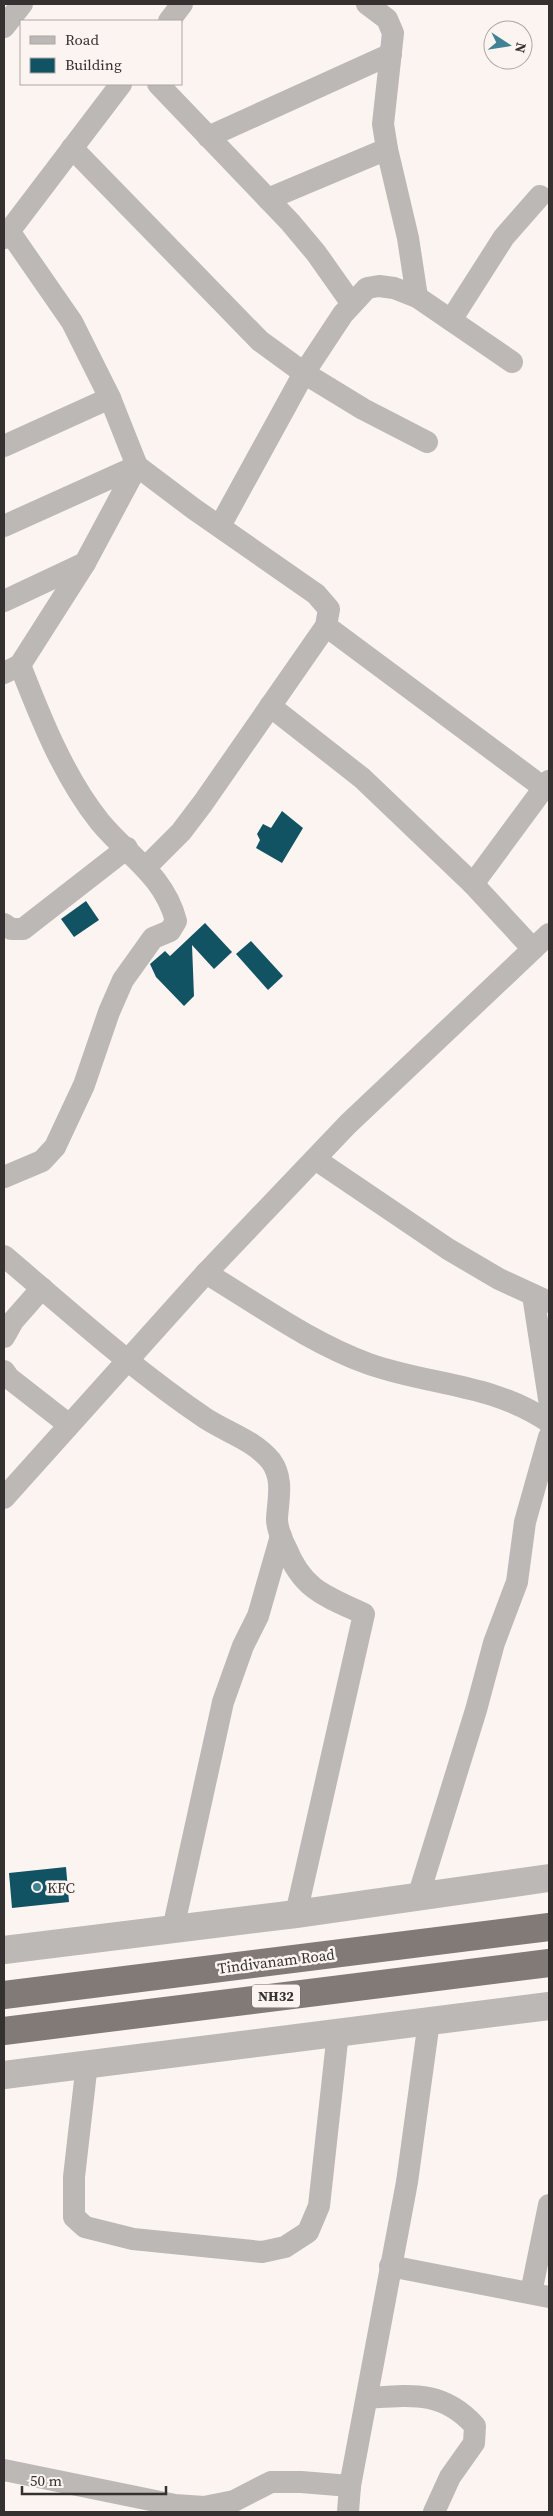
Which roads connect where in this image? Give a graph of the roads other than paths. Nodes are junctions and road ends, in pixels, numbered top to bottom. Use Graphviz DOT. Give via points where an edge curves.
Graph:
graph roads {
  1 [pos="22,4"];
  2 [pos="182,4"];
  3 [pos="367,4"];
  4 [pos="170,20"];
  5 [pos="4,27"];
  6 [pos="391,54"];
  7 [pos="121,85"];
  8 [pos="159,85"];
  9 [pos="208,137"];
  10 [pos="72,148"];
  11 [pos="387,149"];
  12 [pos="540,196"];
  13 [pos="268,199"];
  14 [pos="6,235"];
  15 [pos="417,297"];
  16 [pos="352,304"];
  17 [pos="451,320"];
  18 [pos="512,362"];
  19 [pos="304,373"];
  20 [pos="110,398"];
  21 [pos="427,442"];
  22 [pos="4,446"];
  23 [pos="137,466"];
  24 [pos="4,526"];
  25 [pos="220,526"];
  26 [pos="85,563"];
  27 [pos="4,602"];
  28 [pos="326,626"];
  29 [pos="12,669"];
  30 [pos="270,706"];
  31 [pos="547,784"];
  32 [pos="127,848"];
  33 [pos="146,866"];
  34 [pos="474,884"];
  35 [pos="4,924"];
  36 [pos="549,934"];
  37 [pos="533,950"];
  38 [pos="315,1159"];
  39 [pos="4,1177"];
  40 [pos="4,1256"];
  41 [pos="206,1274"];
  42 [pos="42,1288"];
  43 [pos="541,1299"];
  44 [pos="4,1337"];
  45 [pos="128,1359"];
  46 [pos="4,1371"];
  47 [pos="549,1400"];
  48 [pos="549,1422"];
  49 [pos="68,1424"];
  50 [pos="549,1438"];
  51 [pos="4,1498"];
  52 [pos="280,1536"];
  53 [pos="549,1878"];
  54 [pos="418,1897"];
  55 [pos="296,1914"];
  56 [pos="549,1927"];
  57 [pos="173,1929"];
  58 [pos="4,1950"];
  59 [pos="549,1963"];
  60 [pos="4,1995"];
  61 [pos="549,2006"];
  62 [pos="429,2020"];
  63 [pos="4,2031"];
  64 [pos="338,2032"];
  65 [pos="87,2063"];
  66 [pos="4,2075"];
  67 [pos="549,2205"];
  68 [pos="390,2266"];
  69 [pos="540,2295"];
  70 [pos="367,2398"];
  71 [pos="4,2470"];
  72 [pos="350,2486"];
  73 [pos="233,2507"];
  74 [pos="348,2512"];
  75 [pos="434,2512"];
  1 -- 5 [label="street"];
  2 -- 4 [label="street"];
  3 -- 6 [label="street" via="387,19 393,33"];
  6 -- 9 [label="street"];
  6 -- 11 [label="street" via="383,124"];
  7 -- 10 [label="street"];
  8 -- 9 [label="street"];
  9 -- 13 [label="street"];
  10 -- 14 [label="street"];
  10 -- 19 [label="street" via="260,341"];
  11 -- 13 [label="street"];
  11 -- 15 [label="street" via="408,238"];
  12 -- 17 [label="street" via="504,237"];
  13 -- 16 [label="street" via="316,253"];
  14 -- 20 [label="street" via="72,322"];
  15 -- 16 [label="street" via="379,286 367,288"];
  15 -- 17 [label="street"];
  16 -- 19 [label="street"];
  17 -- 18 [label="street"];
  19 -- 21 [label="street" via="392,426"];
  19 -- 25 [label="street"];
  20 -- 22 [label="street"];
  20 -- 23 [label="street"];
  23 -- 24 [label="street"];
  23 -- 25 [label="street"];
  23 -- 26 [label="street"];
  25 -- 28 [label="street" via="316,594 329,609"];
  26 -- 27 [label="street"];
  26 -- 29 [label="street"];
  28 -- 30 [label="street"];
  28 -- 31 [label="street"];
  29 -- 32 [label="street" via="77,788 101,822"];
  30 -- 33 [label="street" via="193,817"];
  30 -- 34 [label="street" via="362,778"];
  31 -- 34 [label="street"];
  32 -- 33 [label="street"];
  32 -- 35 [label="street" via="23,929 10,929"];
  33 -- 39 [label="street" via="173,908 176,921 170,931 153,938 123,980 108,1012 84,1085 55,1147 42,1161"];
  34 -- 37 [label="street"];
  36 -- 37 [label="street"];
  37 -- 38 [label="street"];
  38 -- 41 [label="street"];
  38 -- 43 [label="street" via="448,1249"];
  40 -- 42 [label="street"];
  41 -- 45 [label="street"];
  41 -- 48 [label="street" via="313,1338 370,1364 500,1396 527,1407"];
  42 -- 44 [label="street" via="13,1321"];
  42 -- 45 [label="street"];
  43 -- 47 [label="street"];
  45 -- 49 [label="street"];
  45 -- 52 [label="street" via="205,1418 243,1438 270,1460 278,1474 280,1501 277,1521"];
  46 -- 49 [label="street"];
  49 -- 51 [label="street"];
  50 -- 54 [label="street" via="525,1522 517,1582 494,1643"];
  52 -- 55 [label="street" via="302,1579 322,1594 364,1614"];
  52 -- 57 [label="street" via="258,1616 222,1702"];
  53 -- 54 [label="street"];
  54 -- 55 [label="street"];
  55 -- 57 [label="street"];
  56 -- 60 [label="highway, Tindivanam Road / NH32"];
  57 -- 58 [label="street"];
  59 -- 63 [label="highway, NH32"];
  61 -- 62 [label="street"];
  62 -- 64 [label="street"];
  62 -- 68 [label="street" via="407,2182"];
  64 -- 65 [label="street"];
  64 -- 65 [label="street" via="319,2206 308,2232 285,2247 262,2252 133,2239 85,2227 74,2217 74,2177"];
  65 -- 66 [label="street"];
  67 -- 69 [label="street"];
  68 -- 69 [label="street"];
  68 -- 70 [label="street"];
  70 -- 72 [label="street"];
  70 -- 75 [label="street" via="427,2397 461,2411 475,2426 474,2443 450,2477"];
  71 -- 73 [label="street" via="175,2505"];
  72 -- 73 [label="street" via="271,2482"];
  72 -- 74 [label="street"];
}
